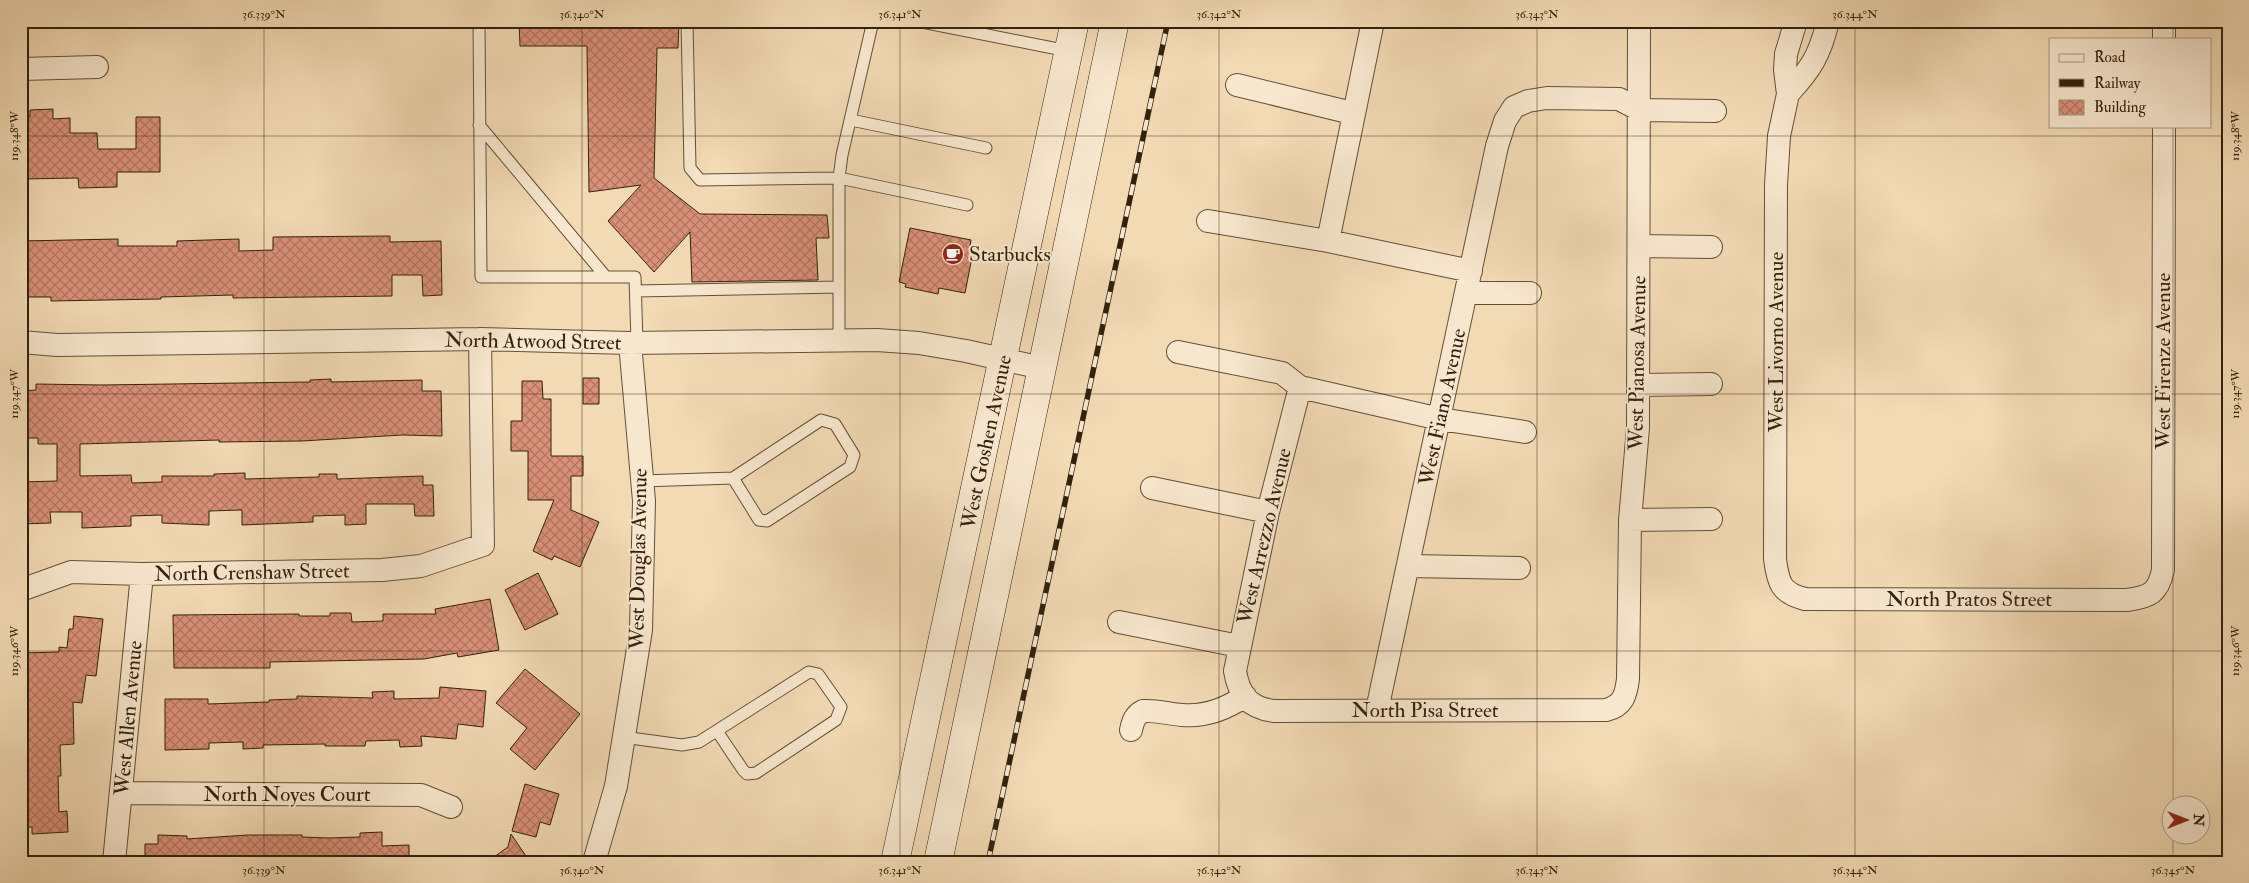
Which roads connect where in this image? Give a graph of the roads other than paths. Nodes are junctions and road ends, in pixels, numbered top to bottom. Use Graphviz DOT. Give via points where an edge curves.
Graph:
graph roads {
  1 [pos="478,21"];
  2 [pos="687,21"];
  3 [pos="873,21"];
  4 [pos="917,21"];
  5 [pos="1115,21"];
  6 [pos="1373,21"];
  7 [pos="1639,21"];
  8 [pos="1796,21"];
  9 [pos="1828,21"];
  10 [pos="2164,21"];
  11 [pos="1071,22"];
  12 [pos="2164,38"];
  13 [pos="1068,51"];
  14 [pos="97,67"];
  15 [pos="21,69"];
  16 [pos="1237,86"];
  17 [pos="1788,94"];
  18 [pos="1640,110"];
  19 [pos="1715,111"];
  20 [pos="1352,113"];
  21 [pos="850,120"];
  22 [pos="479,125"];
  23 [pos="2164,128"];
  24 [pos="986,148"];
  25 [pos="839,178"];
  26 [pos="967,205"];
  27 [pos="1208,221"];
  28 [pos="1328,241"];
  29 [pos="1639,246"];
  30 [pos="1711,247"];
  31 [pos="1062,272"];
  32 [pos="606,277"];
  33 [pos="1469,282"];
  34 [pos="839,287"];
  35 [pos="636,291"];
  36 [pos="1530,293"];
  37 [pos="480,340"];
  38 [pos="839,340"];
  39 [pos="21,342"];
  40 [pos="633,342"];
  41 [pos="1178,352"];
  42 [pos="1004,359"];
  43 [pos="1042,368"];
  44 [pos="1711,384"];
  45 [pos="1639,385"];
  46 [pos="1300,386"];
  47 [pos="1440,419"];
  48 [pos="1525,432"];
  49 [pos="732,478"];
  50 [pos="642,481"];
  51 [pos="1152,488"];
  52 [pos="1268,512"];
  53 [pos="1711,519"];
  54 [pos="1630,520"];
  55 [pos="1409,566"];
  56 [pos="1519,568"];
  57 [pos="142,574"];
  58 [pos="21,590"];
  59 [pos="1784,590"];
  60 [pos="2153,592"];
  61 [pos="1119,622"];
  62 [pos="1239,646"];
  63 [pos="1241,691"];
  64 [pos="1621,703"];
  65 [pos="1377,710"];
  66 [pos="1131,730"];
  67 [pos="717,731"];
  68 [pos="623,737"];
  69 [pos="122,793"];
  70 [pos="451,806"];
  71 [pos="114,862"];
  72 [pos="594,862"];
  73 [pos="895,862"];
  74 [pos="938,862"];
  1 -- 22 [label="lane"];
  2 -- 25 [label="lane" via="690,168 700,180"];
  3 -- 21 [label="lane"];
  4 -- 13 [label="lane"];
  5 -- 31 [label="main road, West Goshen Avenue"];
  6 -- 20 [label="street"];
  7 -- 18 [label="street, West Pianosa Avenue"];
  8 -- 17 [label="street, West Livorno Avenue" via="1786,54"];
  9 -- 17 [label="street, West Livorno Avenue" via="1813,65"];
  10 -- 12 [label="street"];
  11 -- 13 [label="main road, West Goshen Avenue"];
  11 -- 31 [label="main road" via="1087,42 1087,72 1051,246"];
  13 -- 42 [label="main road, West Goshen Avenue"];
  14 -- 15 [label="street"];
  16 -- 20 [label="street"];
  17 -- 59 [label="street, West Livorno Avenue" via="1779,136 1776,185 1775,560 1777,577"];
  18 -- 19 [label="street"];
  18 -- 29 [label="street, West Pianosa Avenue"];
  18 -- 33 [label="street, West Fiano Avenue" via="1619,99 1547,98 1514,107 1505,121 1498,146"];
  20 -- 28 [label="street"];
  21 -- 24 [label="lane"];
  21 -- 25 [label="lane"];
  22 -- 32 [label="lane"];
  22 -- 32 [label="lane" via="481,278"];
  23 -- 60 [label="street, West Firenze Avenue" via="2163,570 2160,583"];
  25 -- 26 [label="lane"];
  25 -- 34 [label="lane"];
  27 -- 28 [label="street"];
  28 -- 33 [label="street"];
  29 -- 30 [label="street"];
  29 -- 45 [label="street, West Pianosa Avenue"];
  31 -- 43 [label="main road, West Goshen Avenue"];
  32 -- 35 [label="lane" via="635,277"];
  33 -- 36 [label="street"];
  33 -- 47 [label="street, West Fiano Avenue"];
  34 -- 35 [label="lane"];
  34 -- 38 [label="lane"];
  35 -- 40 [label="lane"];
  37 -- 39 [label="street, North Atwood Street" via="57,345"];
  37 -- 40 [label="street, North Atwood Street"];
  37 -- 57 [label="street, North Crenshaw Street" via="482,545 420,566 382,570"];
  38 -- 40 [label="street, North Atwood Street"];
  38 -- 42 [label="street, North Atwood Street" via="919,343"];
  40 -- 50 [label="street, West Douglas Avenue"];
  41 -- 46 [label="street" via="1282,373"];
  42 -- 43 [label="street, North Atwood Street"];
  42 -- 73 [label="main road, West Goshen Avenue"];
  43 -- 74 [label="main road, West Goshen Avenue"];
  44 -- 45 [label="street"];
  45 -- 54 [label="street, West Pianosa Avenue"];
  46 -- 47 [label="street"];
  46 -- 52 [label="street, West Arrezzo Avenue"];
  47 -- 48 [label="street"];
  47 -- 55 [label="street, West Fiano Avenue"];
  49 -- 49 [label="lane" via="759,520 767,521 850,467 854,455 835,424 821,420"];
  49 -- 50 [label="lane"];
  50 -- 68 [label="street, West Douglas Avenue" via="641,630"];
  51 -- 52 [label="street"];
  52 -- 62 [label="street, West Arrezzo Avenue"];
  53 -- 54 [label="street"];
  54 -- 64 [label="street, West Pianosa Avenue" via="1628,679 1627,692"];
  55 -- 56 [label="street"];
  55 -- 65 [label="street, West Fiano Avenue"];
  57 -- 58 [label="street, North Crenshaw Street" via="71,572"];
  57 -- 69 [label="street, West Allen Avenue"];
  59 -- 60 [label="street, North Pratos Street" via="1805,599 2127,600"];
  61 -- 62 [label="street"];
  62 -- 63 [label="street, West Arrezzo Avenue" via="1235,671"];
  63 -- 65 [label="street, North Pisa Street" via="1253,705 1274,711"];
  63 -- 66 [label="street" via="1233,704 1207,714 1143,711 1134,719"];
  64 -- 65 [label="street, North Pisa Street" via="1606,710"];
  67 -- 67 [label="lane" via="808,672 818,674 841,708 836,720 756,773 747,774 743,770"];
  67 -- 68 [label="lane" via="699,742 682,745"];
  68 -- 72 [label="street, West Douglas Avenue" via="616,786"];
  69 -- 70 [label="street, North Noyes Court" via="422,795"];
  69 -- 71 [label="street, West Allen Avenue"];
}
